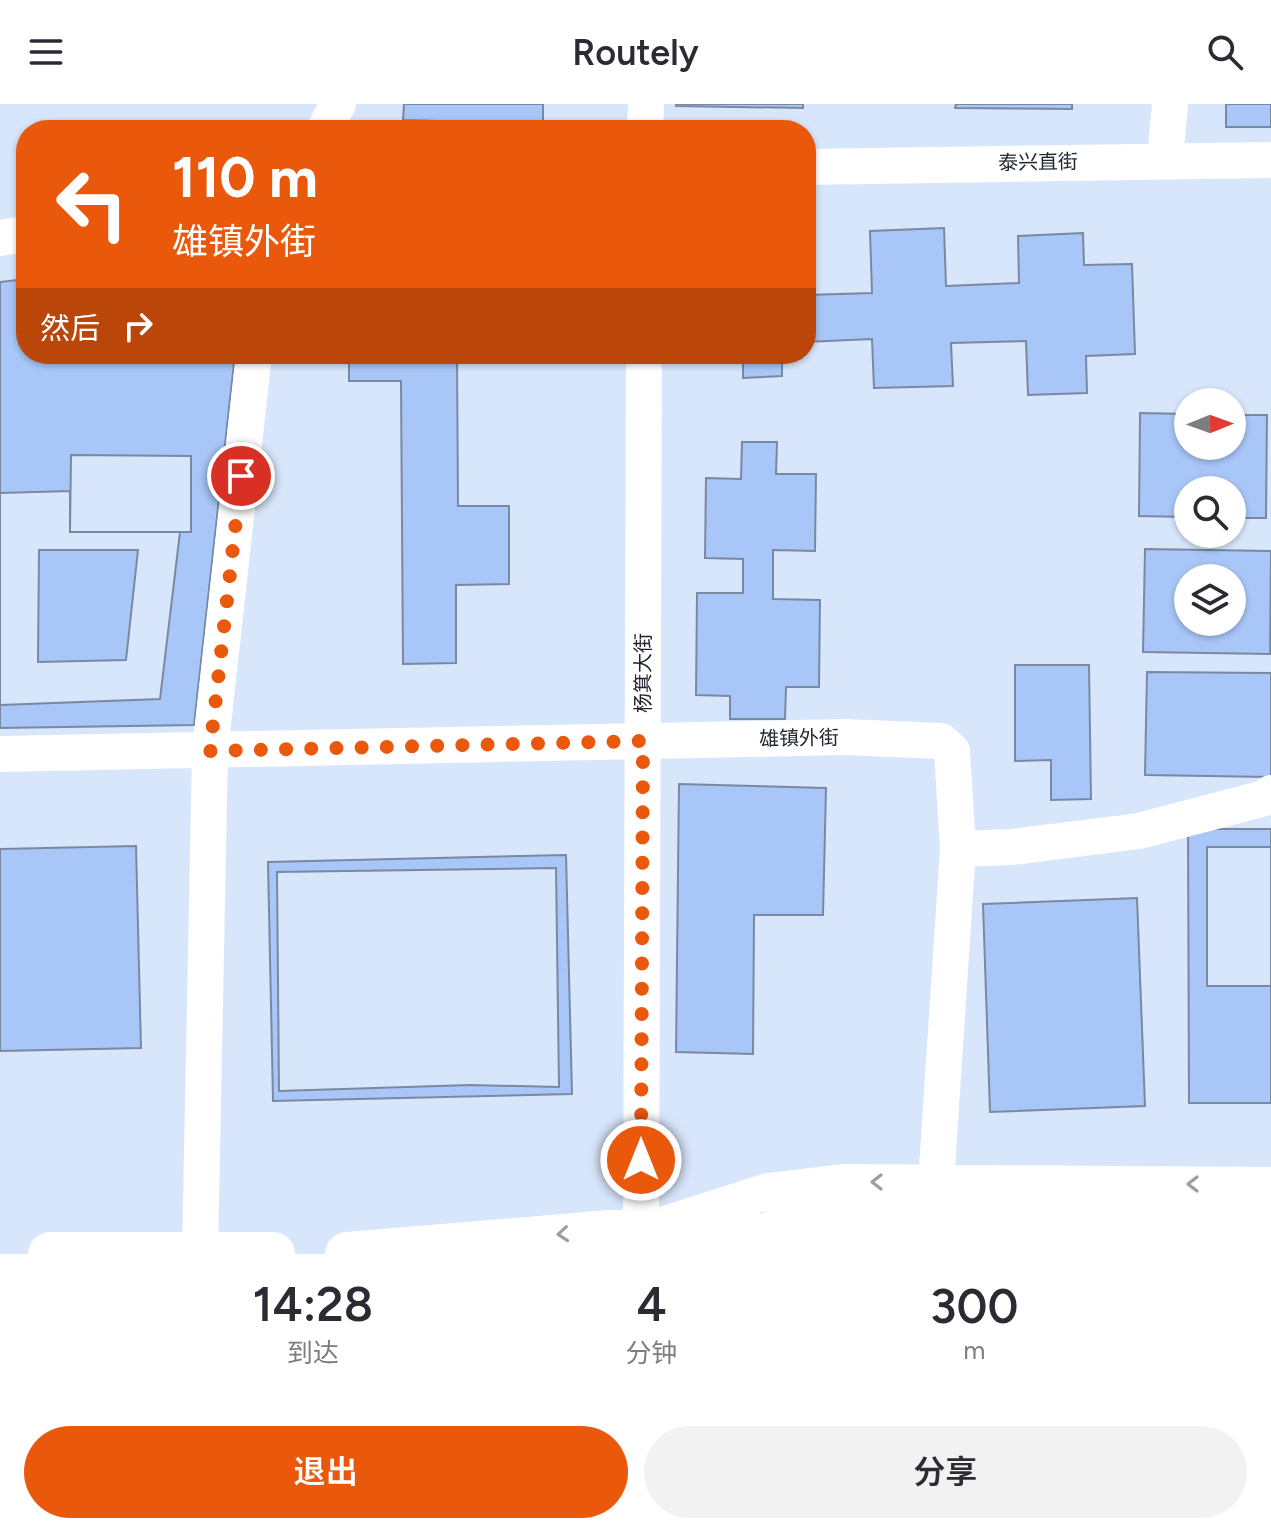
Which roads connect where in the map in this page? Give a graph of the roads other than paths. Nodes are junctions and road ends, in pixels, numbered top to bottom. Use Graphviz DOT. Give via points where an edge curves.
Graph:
graph roads {
  1 [pos="1170,104"];
  2 [pos="1165,159"];
  3 [pos="1271,160"];
  4 [pos="816,167"];
  5 [pos="253,364"];
  6 [pos="644,364"];
  7 [pos="643,741"];
  8 [pos="210,751"];
  9 [pos="0,754"];
  10 [pos="1271,793"];
  11 [pos="958,849"];
  12 [pos="936,1183"];
  13 [pos="1271,1185"];
  14 [pos="1271,1209"];
  15 [pos="641,1232"];
  16 [pos="1271,1246"];
  17 [pos="200,1253"];
  18 [pos="50,1254"];
  19 [pos="273,1254"];
  20 [pos="347,1254"];
  1 -- 2 [label="street"];
  2 -- 3 [label="street, 泰兴直街"];
  2 -- 4 [label="street, 泰兴直街"];
  5 -- 8 [label="street"];
  6 -- 7 [label="street, 杨箕大街"];
  7 -- 8 [label="street, 雄镇外街"];
  7 -- 11 [label="street, 雄镇外街" via="941,741 952,751"];
  7 -- 15 [label="street, 杨箕大街"];
  8 -- 9 [label="street, 雄镇外街"];
  8 -- 17 [label="street"];
  10 -- 11 [label="street" via="1139,831"];
  11 -- 12 [label="street, 雄镇外街"];
  13 -- 12 [label="street, one-way"];
  12 -- 15 [label="street, one-way" via="791,1187 733,1200"];
  14 -- 15 [label="highway" via="834,1208"];
  15 -- 16 [label="highway"];
  15 -- 20 [label="highway, one-way" via="573,1233"];
  17 -- 18 [label="highway"];
  17 -- 19 [label="highway"];
}
